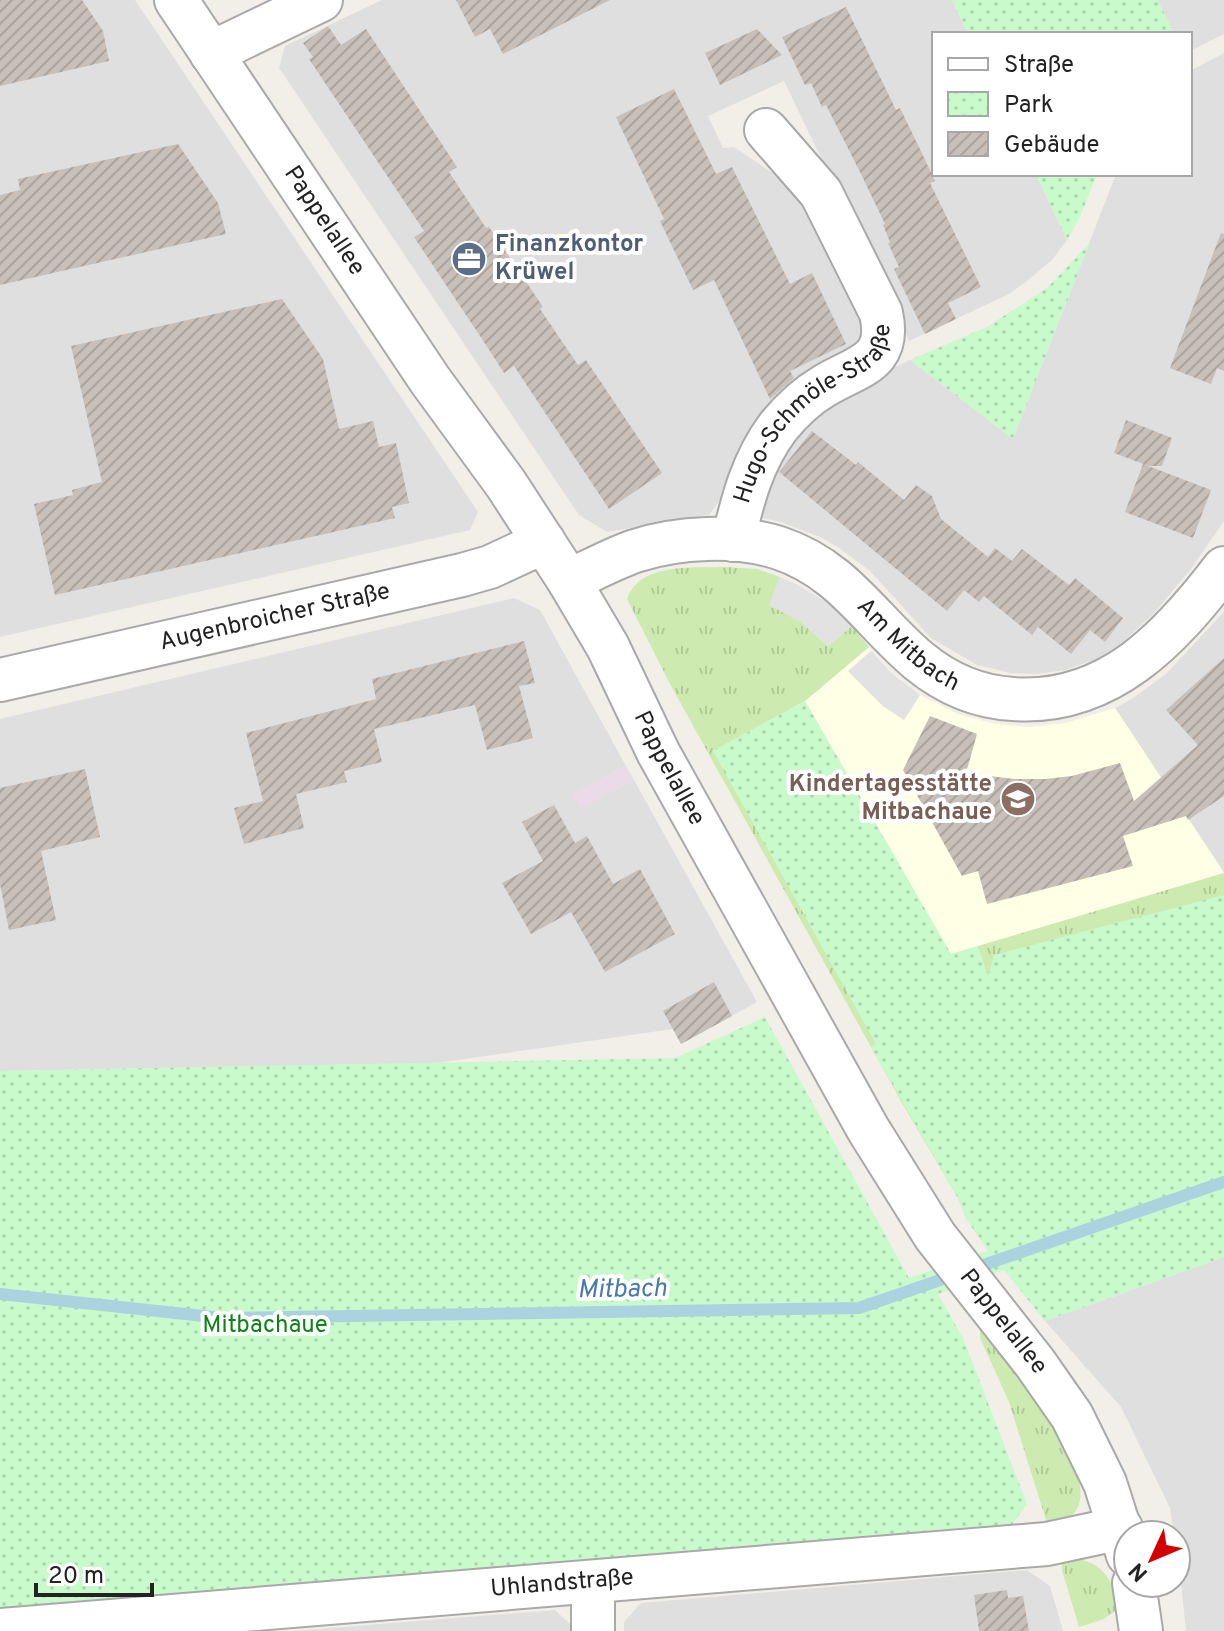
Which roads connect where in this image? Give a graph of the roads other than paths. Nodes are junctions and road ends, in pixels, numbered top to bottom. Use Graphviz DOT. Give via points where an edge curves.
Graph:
graph roads {
  1 [pos="176,0"];
  2 [pos="321,0"];
  3 [pos="211,53"];
  4 [pos="766,130"];
  5 [pos="733,540"];
  6 [pos="544,542"];
  7 [pos="1224,568"];
  8 [pos="569,581"];
  9 [pos="0,680"];
  10 [pos="1117,1519"];
  11 [pos="1112,1541"];
  12 [pos="593,1582"];
  13 [pos="1136,1599"];
  14 [pos="0,1630"];
  15 [pos="593,1631"];
  16 [pos="1141,1631"];
  1 -- 3 [label="street, Pappelallee"];
  2 -- 3 [label="street"];
  3 -- 6 [label="street, Pappelallee"];
  4 -- 5 [label="street, Hugo-Schmöle-Straße" via="821,193 881,313 884,342 863,367 824,386 781,424 748,479"];
  5 -- 7 [label="street, Am Mitbach" via="781,549 823,570 942,678 969,692 1031,701 1089,690 1134,664 1178,624"];
  5 -- 8 [label="street, Am Mitbach" via="688,541 635,551"];
  6 -- 8 [label="street, Pappelallee"];
  6 -- 9 [label="street, Augenbroicher Straße" via="462,575"];
  8 -- 10 [label="street, Pappelallee" via="831,1065 962,1272 1072,1416"];
  11 -- 12 [label="street, Uhlandstraße"];
  12 -- 14 [label="street, Uhlandstraße"];
  12 -- 15 [label="street"];
  13 -- 16 [label="street"];
}
